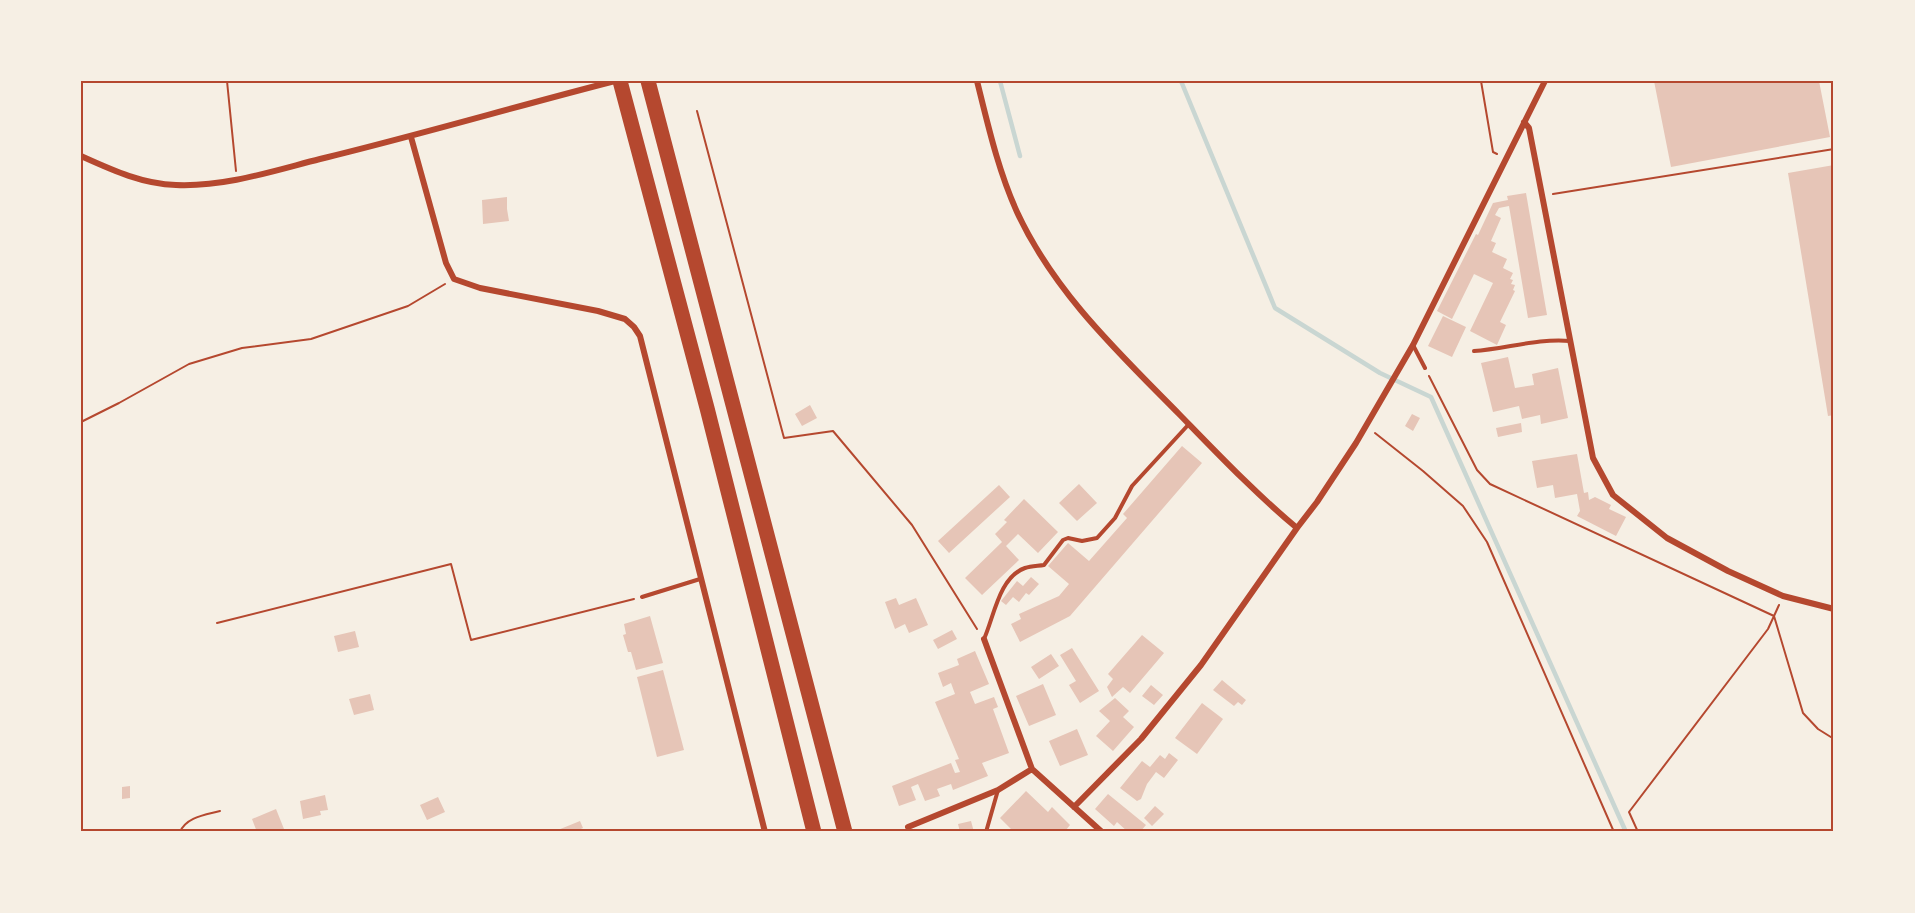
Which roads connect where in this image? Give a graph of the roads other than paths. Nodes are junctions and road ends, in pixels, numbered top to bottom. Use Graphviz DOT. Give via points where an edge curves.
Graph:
graph roads {
  1 [pos="618,81"];
  2 [pos="648,81"];
  3 [pos="977,81"];
  4 [pos="1545,81"];
  5 [pos="1524,122"];
  6 [pos="411,137"];
  7 [pos="81,156"];
  8 [pos="1570,341"];
  9 [pos="1413,345"];
  10 [pos="1474,351"];
  11 [pos="1425,368"];
  12 [pos="1189,424"];
  13 [pos="1297,528"];
  14 [pos="700,579"];
  15 [pos="642,597"];
  16 [pos="1834,609"];
  17 [pos="984,639"];
  18 [pos="1032,769"];
  19 [pos="998,790"];
  20 [pos="1074,807"];
  21 [pos="908,827"];
  22 [pos="765,832"];
  23 [pos="814,832"];
  24 [pos="845,832"];
  25 [pos="986,832"];
  26 [pos="1102,832"];
  1 -- 6 [label="street"];
  1 -- 23 [label="highway" via="704,396"];
  2 -- 24 [label="highway"];
  3 -- 12 [label="street" via="999,168 1017,213 1052,275 1110,344"];
  4 -- 5 [label="street"];
  5 -- 8 [label="street" via="1529,128"];
  5 -- 9 [label="street"];
  6 -- 7 [label="street" via="205,185 145,182"];
  6 -- 14 [label="street" via="446,263 454,279 625,319 640,336"];
  8 -- 10 [label="lane"];
  8 -- 16 [label="street" via="1593,458 1613,495 1667,538 1728,571 1783,596"];
  9 -- 11 [label="lane"];
  9 -- 13 [label="street"];
  12 -- 13 [label="street"];
  12 -- 17 [label="lane" via="1131,486 1115,518 1096,538 1063,540 1044,565 1020,570 998,596"];
  13 -- 20 [label="street" via="1201,665 1141,739"];
  14 -- 15 [label="lane"];
  14 -- 22 [label="street"];
  17 -- 18 [label="street"];
  18 -- 19 [label="street"];
  18 -- 20 [label="street"];
  19 -- 21 [label="street"];
  19 -- 25 [label="lane"];
  20 -- 26 [label="street"];
}
